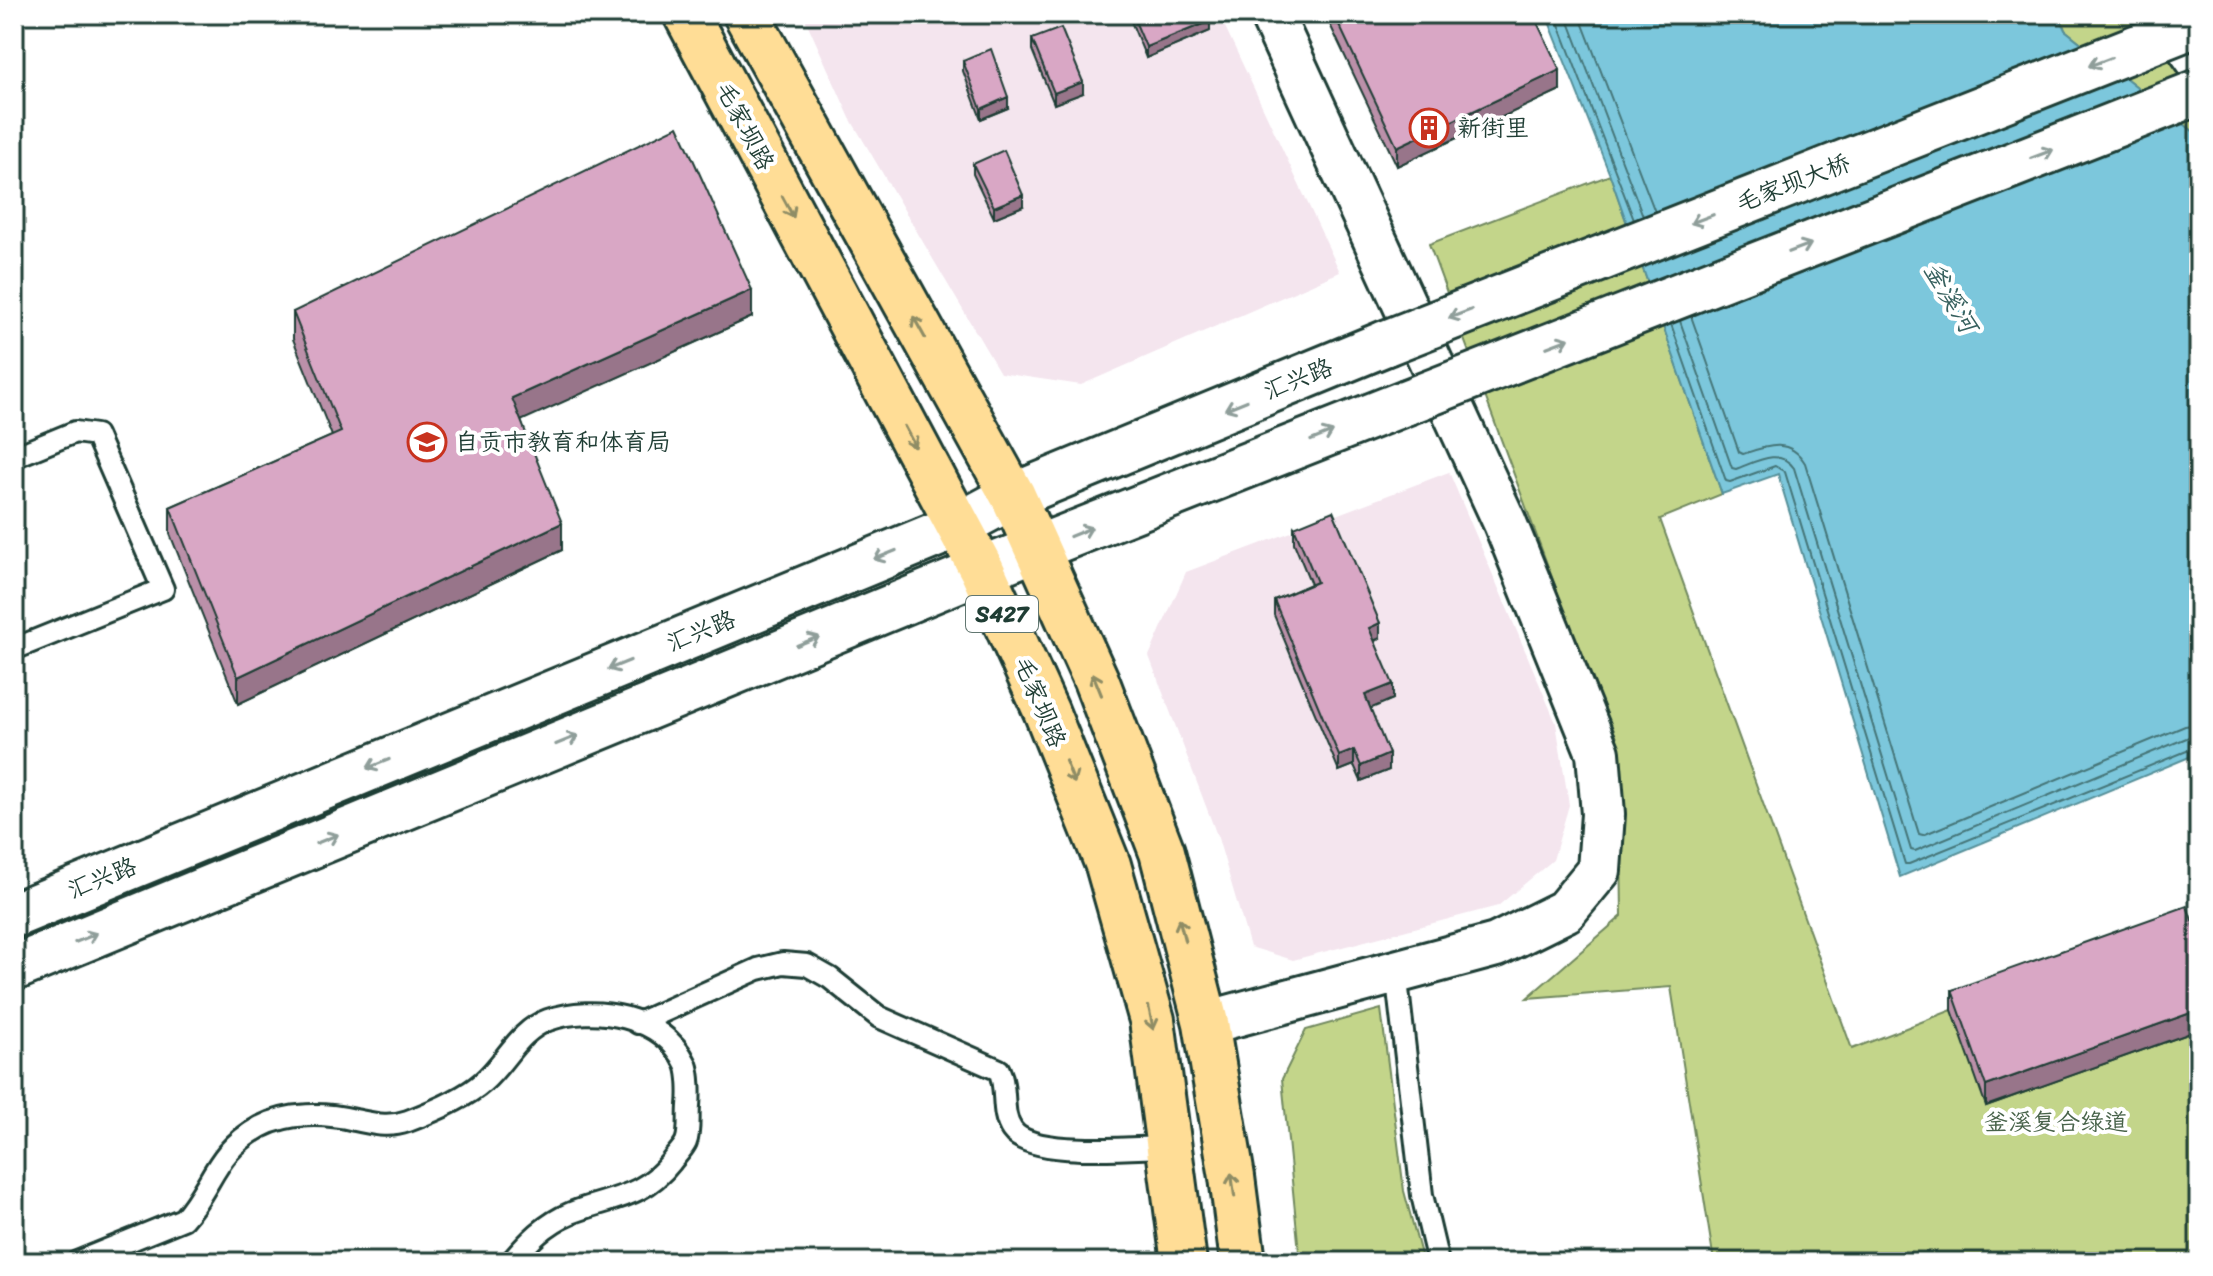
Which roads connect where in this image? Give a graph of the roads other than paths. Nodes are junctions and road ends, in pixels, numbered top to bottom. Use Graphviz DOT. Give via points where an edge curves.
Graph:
graph roads {
  1 [pos="686,14"];
  2 [pos="746,14"];
  3 [pos="1271,14"];
  4 [pos="2151,14"];
  5 [pos="2199,23"];
  6 [pos="2199,81"];
  7 [pos="2199,92"];
  8 [pos="1386,343"];
  9 [pos="14,457"];
  10 [pos="1013,496"];
  11 [pos="957,526"];
  12 [pos="1038,549"];
  13 [pos="982,570"];
  14 [pos="14,649"];
  15 [pos="14,915"];
  16 [pos="14,968"];
  17 [pos="1396,972"];
  18 [pos="638,1023"];
  19 [pos="1206,1023"];
  20 [pos="1169,1147"];
  21 [pos="77,1262"];
  22 [pos="511,1262"];
  23 [pos="1184,1262"];
  24 [pos="1243,1262"];
  25 [pos="1438,1262"];
  1 -- 11 [label="main road, 毛家坝路 / S427, one-way"];
  10 -- 2 [label="main road, S427, one-way"];
  3 -- 17 [label="street" via="1505,523 1598,753 1603,814 1599,870 1565,911 1496,945"];
  4 -- 6 [label="lane"];
  5 -- 8 [label="main road, 毛家坝大桥, one-way, bridge"];
  12 -- 7 [label="main road, one-way, bridge"];
  8 -- 10 [label="main road, 汇兴路, one-way"];
  9 -- 14 [label="lane" via="75,432 96,435 163,589"];
  10 -- 11 [label="main road, 汇兴路"];
  10 -- 12 [label="main road, S427"];
  11 -- 13 [label="main road, 毛家坝路 / S427"];
  11 -- 15 [label="main road, 汇兴路, one-way"];
  12 -- 13 [label="main road"];
  19 -- 12 [label="main road, S427, one-way" via="1162,852 1096,680"];
  16 -- 13 [label="main road, one-way"];
  13 -- 20 [label="main road, 毛家坝路 / S427, one-way" via="1108,865 1152,1020"];
  17 -- 19 [label="street"];
  17 -- 25 [label="lane" via="1422,1195"];
  18 -- 20 [label="lane" via="758,969 807,965 879,1017 999,1070 1006,1115 1013,1131 1029,1143 1050,1148"];
  18 -- 21 [label="lane" via="605,1012 545,1021 523,1034 482,1083 390,1126 306,1115 261,1127 220,1160 183,1219"];
  18 -- 22 [label="lane" via="667,1038 686,1066 686,1141 657,1180 536,1233"];
  24 -- 19 [label="main road, S427, one-way"];
  20 -- 23 [label="main road, 毛家坝路 / S427"];
}
